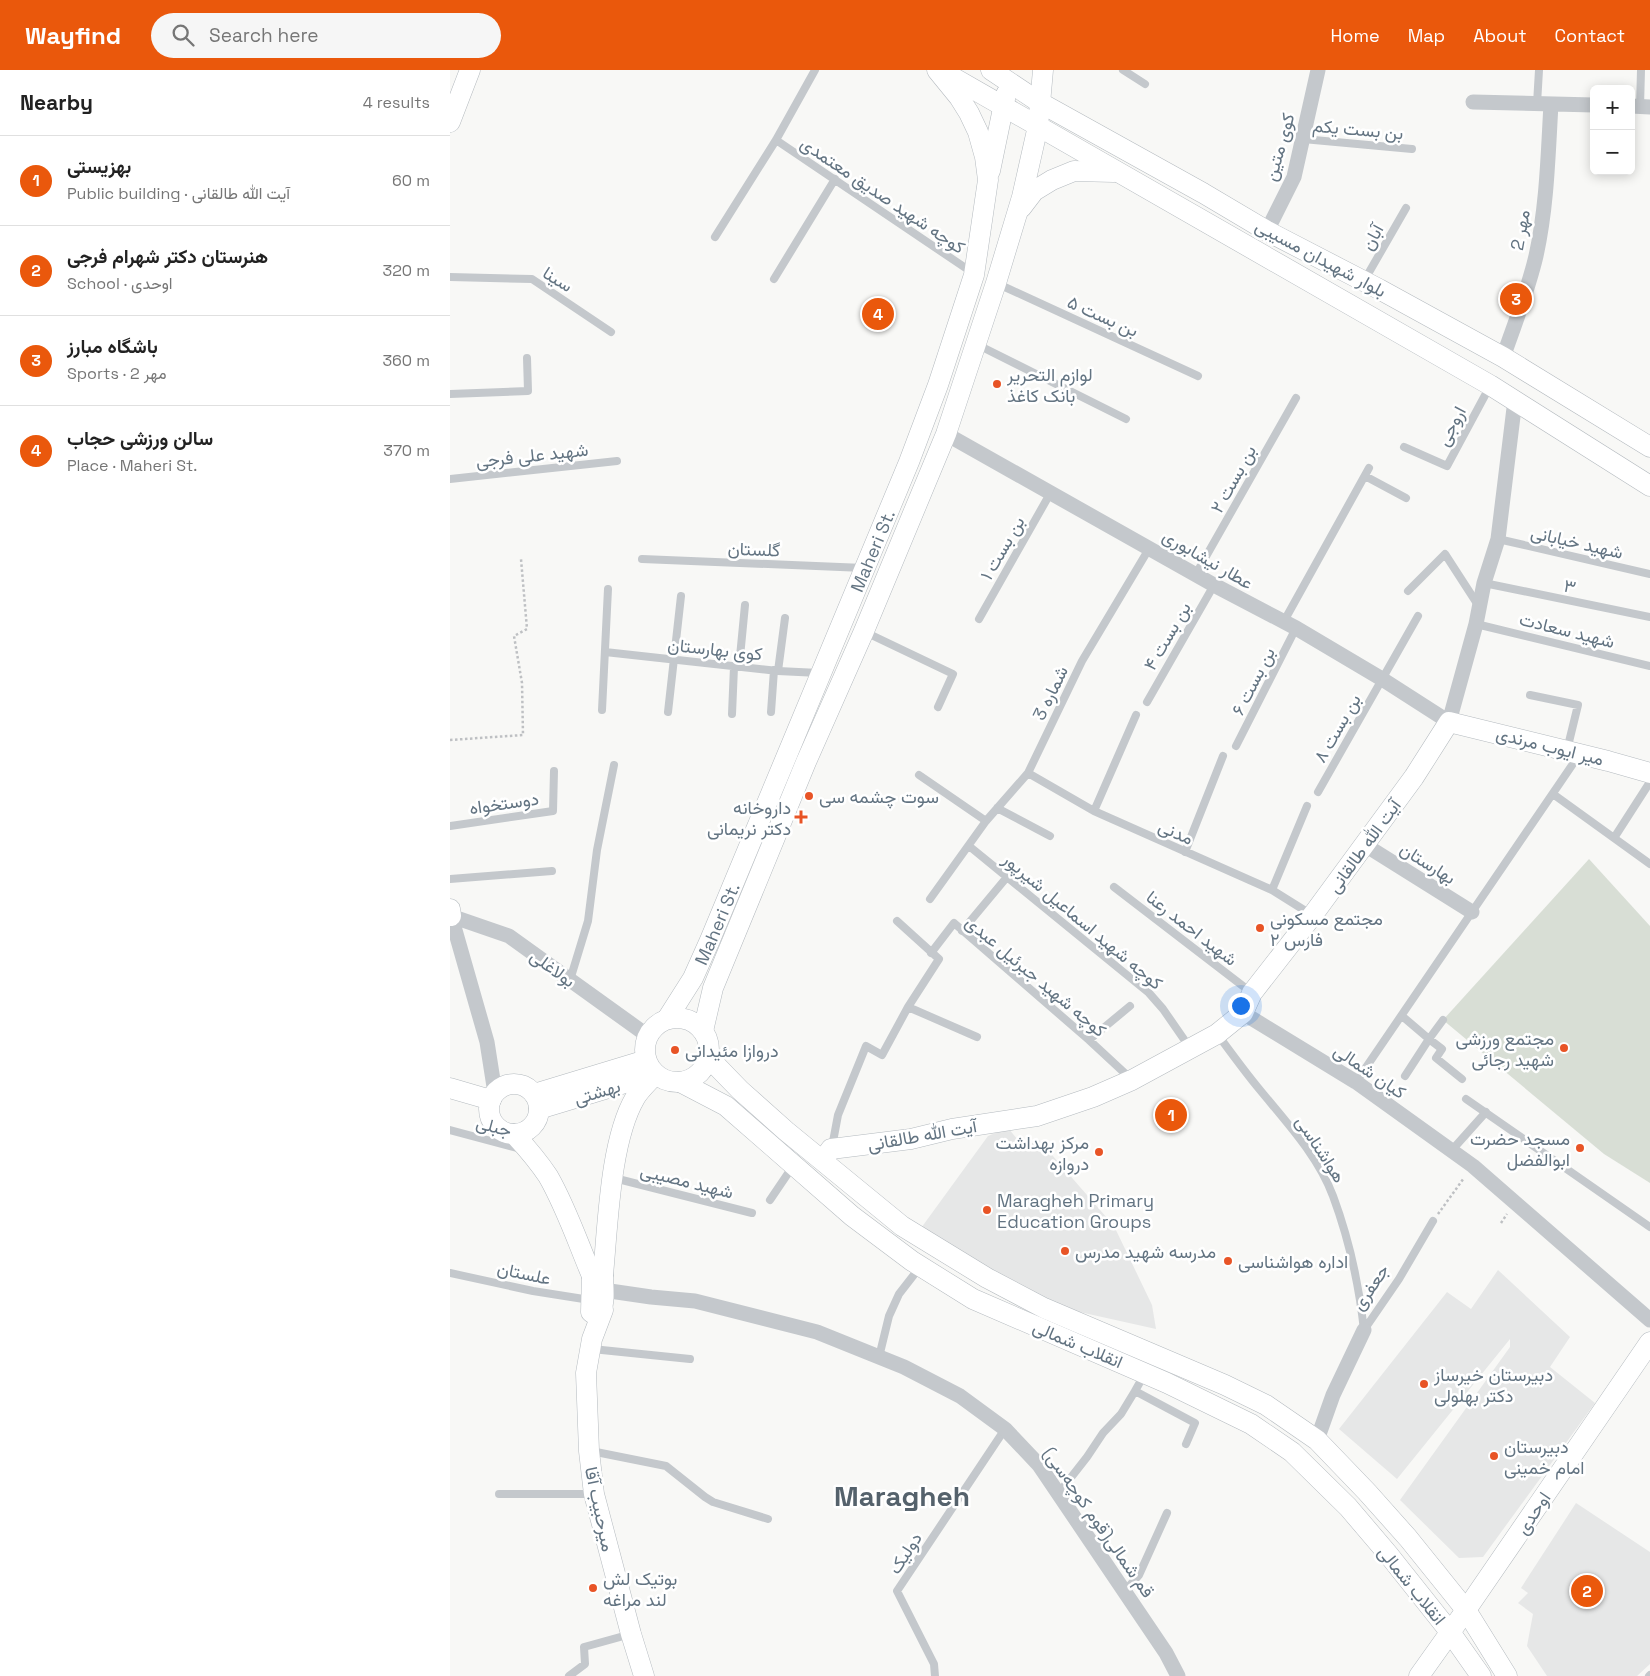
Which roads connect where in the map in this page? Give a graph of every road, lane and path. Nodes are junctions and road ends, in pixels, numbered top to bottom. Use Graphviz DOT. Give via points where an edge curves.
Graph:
graph roads {
  1 [pos="470,70"];
  2 [pos="815,70"];
  3 [pos="939,70"];
  4 [pos="991,70"];
  5 [pos="1043,70"];
  6 [pos="1123,70"];
  7 [pos="1318,70"];
  8 [pos="1539,70"];
  9 [pos="1641,70"];
  10 [pos="1009,76"];
  11 [pos="1144,84"];
  12 [pos="1039,102"];
  13 [pos="1473,102"];
  14 [pos="1544,104"];
  15 [pos="1004,106"];
  16 [pos="1590,106"];
  17 [pos="1640,107"];
  18 [pos="450,122"];
  19 [pos="1038,126"];
  20 [pos="1303,139"];
  21 [pos="776,140"];
  22 [pos="1110,142"];
  23 [pos="1412,149"];
  24 [pos="1098,161"];
  25 [pos="1116,172"];
  26 [pos="834,179"];
  27 [pos="988,180"];
  28 [pos="1406,208"];
  29 [pos="1018,211"];
  30 [pos="1267,231"];
  31 [pos="715,237"];
  32 [pos="974,275"];
  33 [pos="450,277"];
  34 [pos="774,279"];
  35 [pos="1364,281"];
  36 [pos="996,284"];
  37 [pos="611,332"];
  38 [pos="976,344"];
  39 [pos="1502,357"];
  40 [pos="527,358"];
  41 [pos="1198,376"];
  42 [pos="1490,385"];
  43 [pos="450,394"];
  44 [pos="1296,398"];
  45 [pos="1515,400"];
  46 [pos="1126,419"];
  47 [pos="946,434"];
  48 [pos="1404,446"];
  49 [pos="1650,447"];
  50 [pos="617,461"];
  51 [pos="1370,468"];
  52 [pos="1365,476"];
  53 [pos="450,479"];
  54 [pos="1650,486"];
  55 [pos="1051,492"];
  56 [pos="1406,498"];
  57 [pos="1498,539"];
  58 [pos="1150,547"];
  59 [pos="521,559"];
  60 [pos="642,559"];
  61 [pos="865,568"];
  62 [pos="1196,574"];
  63 [pos="1650,574"];
  64 [pos="1484,583"];
  65 [pos="1214,585"];
  66 [pos="608,589"];
  67 [pos="1408,591"];
  68 [pos="681,596"];
  69 [pos="745,605"];
  70 [pos="1479,607"];
  71 [pos="1418,616"];
  72 [pos="1650,617"];
  73 [pos="785,618"];
  74 [pos="979,619"];
  75 [pos="1476,624"];
  76 [pos="1289,626"];
  77 [pos="864,631"];
  78 [pos="605,652"];
  79 [pos="673,660"];
  80 [pos="1650,666"];
  81 [pos="737,667"];
  82 [pos="776,671"];
  83 [pos="821,673"];
  84 [pos="1382,679"];
  85 [pos="1530,695"];
  86 [pos="1147,702"];
  87 [pos="938,708"];
  88 [pos="602,710"];
  89 [pos="668,712"];
  90 [pos="771,712"];
  91 [pos="732,714"];
  92 [pos="1136,715"];
  93 [pos="1449,722"];
  94 [pos="450,740"];
  95 [pos="1236,746"];
  96 [pos="1574,752"];
  97 [pos="1222,756"];
  98 [pos="614,765"];
  99 [pos="554,771"];
  100 [pos="1028,773"];
  101 [pos="1650,773"];
  102 [pos="919,775"];
  103 [pos="1650,782"];
  104 [pos="1318,792"];
  105 [pos="1553,794"];
  106 [pos="1307,806"];
  107 [pos="998,808"];
  108 [pos="1094,811"];
  109 [pos="986,821"];
  110 [pos="450,826"];
  111 [pos="1050,836"];
  112 [pos="1614,838"];
  113 [pos="1364,845"];
  114 [pos="969,846"];
  115 [pos="1185,852"];
  116 [pos="1650,864"];
  117 [pos="552,872"];
  118 [pos="1007,877"];
  119 [pos="450,879"];
  120 [pos="1114,887"];
  121 [pos="1272,890"];
  122 [pos="930,899"];
  123 [pos="450,912"];
  124 [pos="1472,912"];
  125 [pos="1312,916"];
  126 [pos="897,921"];
  127 [pos="962,932"];
  128 [pos="931,952"];
  129 [pos="570,980"];
  130 [pos="1252,993"];
  131 [pos="1130,1006"];
  132 [pos="908,1007"];
  133 [pos="1242,1013"];
  134 [pos="1402,1016"];
  135 [pos="667,1019"];
  136 [pos="1443,1020"];
  137 [pos="703,1032"];
  138 [pos="1217,1034"];
  139 [pos="648,1036"];
  140 [pos="977,1036"];
  141 [pos="1429,1039"];
  142 [pos="1089,1040"];
  143 [pos="1190,1048"];
  144 [pos="708,1057"];
  145 [pos="651,1067"];
  146 [pos="1405,1076"];
  147 [pos="1132,1080"];
  148 [pos="1462,1080"];
  149 [pos="680,1082"];
  150 [pos="1356,1082"];
  151 [pos="450,1088"];
  152 [pos="493,1096"];
  153 [pos="1466,1099"];
  154 [pos="537,1102"];
  155 [pos="1486,1112"];
  156 [pos="450,1130"];
  157 [pos="514,1134"];
  158 [pos="1452,1150"];
  159 [pos="530,1152"];
  160 [pos="827,1154"];
  161 [pos="794,1165"];
  162 [pos="1473,1166"];
  163 [pos="613,1178"];
  164 [pos="770,1200"];
  165 [pos="752,1213"];
  166 [pos="1433,1221"];
  167 [pos="1650,1227"];
  168 [pos="920,1267"];
  169 [pos="450,1273"];
  170 [pos="597,1294"];
  171 [pos="1650,1320"];
  172 [pos="1364,1330"];
  173 [pos="1650,1342"];
  174 [pos="591,1344"];
  175 [pos="878,1357"];
  176 [pos="690,1359"];
  177 [pos="1144,1373"];
  178 [pos="1135,1391"];
  179 [pos="1005,1428"];
  180 [pos="1317,1440"];
  181 [pos="1186,1444"];
  182 [pos="589,1451"];
  183 [pos="499,1494"];
  184 [pos="594,1494"];
  185 [pos="1058,1494"];
  186 [pos="1167,1513"];
  187 [pos="768,1519"];
  188 [pos="1408,1538"];
  189 [pos="1388,1554"];
  190 [pos="1124,1592"];
  191 [pos="1466,1610"];
  192 [pos="1450,1632"];
  193 [pos="631,1634"];
  194 [pos="1499,1675"];
  195 [pos="570,1676"];
  196 [pos="644,1676"];
  197 [pos="936,1676"];
  198 [pos="1178,1676"];
  199 [pos="1419,1676"];
  200 [pos="1481,1676"];
  1 -- 18 [label="street"];
  2 -- 21 [label="lane"];
  3 -- 15 [label="street, بلوار شهیدان مسیبی"];
  3 -- 27 [label="street, Maheri St." via="959,96 978,132"];
  4 -- 10 [label="street, بلوار شهیدان مسیبی"];
  5 -- 12 [label="street, Maheri St."];
  6 -- 11 [label="lane"];
  7 -- 20 [label="street, کوی متین"];
  8 -- 14 [label="lane"];
  9 -- 17 [label="lane"];
  10 -- 12 [label="street, بلوار شهیدان مسیبی"];
  10 -- 15 [label="street"];
  12 -- 19 [label="street, Maheri St."];
  12 -- 22 [label="street, بلوار شهیدان مسیبی"];
  13 -- 14 [label="street"];
  14 -- 16 [label="street"];
  14 -- 39 [label="street, مهر 2" via="1547,186 1536,256"];
  15 -- 19 [label="street, بلوار شهیدان مسیبی"];
  15 -- 27 [label="street"];
  19 -- 24 [label="street, بلوار شهیدان مسیبی"];
  19 -- 29 [label="street, Maheri St."];
  20 -- 23 [label="lane, بن بست یکم"];
  20 -- 30 [label="street, کوی متین" via="1294,176"];
  21 -- 26 [label="lane, کوچه شهید صدیق معتمدی"];
  21 -- 31 [label="lane"];
  22 -- 24 [label="street" via="1098,151"];
  22 -- 30 [label="street, بلوار شهیدان مسیبی"];
  24 -- 25 [label="street, بلوار شهیدان مسیبی"];
  25 -- 29 [label="street, بلوار شهیدان مسیبی" via="1074,171 1034,190"];
  25 -- 42 [label="street, بلوار شهیدان مسیبی"];
  26 -- 32 [label="lane, کوچه شهید صدیق معتمدی"];
  26 -- 34 [label="lane"];
  27 -- 32 [label="street, Maheri St."];
  28 -- 35 [label="lane, آبان"];
  29 -- 36 [label="street, Maheri St."];
  30 -- 35 [label="street, بلوار شهیدان مسیبی"];
  32 -- 36 [label="street" via="988,272"];
  32 -- 61 [label="street, Maheri St." via="938,385"];
  33 -- 37 [label="lane, سینا" via="532,279"];
  35 -- 39 [label="street, بلوار شهیدان مسیبی"];
  36 -- 38 [label="street, Maheri St."];
  36 -- 41 [label="lane, بن بست ۵"];
  38 -- 46 [label="lane"];
  38 -- 47 [label="street, Maheri St."];
  39 -- 49 [label="street, بلوار شهیدان مسیبی"];
  40 -- 43 [label="lane" via="528,391"];
  42 -- 45 [label="street, بلوار شهیدان مسیبی"];
  42 -- 48 [label="lane, اروجی" via="1447,466"];
  44 -- 62 [label="lane, بن بست ۲"];
  45 -- 54 [label="street, بلوار شهیدان مسیبی"];
  45 -- 57 [label="street, آیت الله طالقانی"];
  47 -- 55 [label="street, عطار نیشابوری"];
  47 -- 77 [label="street, Maheri St."];
  50 -- 53 [label="lane, شهید علی فرجی"];
  51 -- 52 [label="lane"];
  52 -- 56 [label="lane"];
  52 -- 76 [label="lane"];
  55 -- 58 [label="street, عطار نیشابوری"];
  55 -- 74 [label="lane, بن بست ۱"];
  57 -- 63 [label="lane, شهید خیابانی"];
  57 -- 64 [label="street, آیت الله طالقانی"];
  58 -- 62 [label="street, عطار نیشابوری"];
  58 -- 100 [label="lane, شماره 3" via="1082,661"];
  59 -- 94 [label="path" via="527,629 514,636 522,683 523,735"];
  60 -- 61 [label="lane, گلستان"];
  61 -- 83 [label="street, Maheri St."];
  62 -- 65 [label="street, عطار نیشابوری"];
  64 -- 70 [label="street, آیت الله طالقانی"];
  64 -- 72 [label="lane, ۳"];
  65 -- 76 [label="street, عطار نیشابوری"];
  65 -- 86 [label="lane, بن بست ۴"];
  66 -- 78 [label="lane"];
  67 -- 70 [label="lane" via="1445,554"];
  68 -- 79 [label="lane"];
  69 -- 81 [label="lane"];
  70 -- 75 [label="street, آیت الله طالقانی"];
  71 -- 84 [label="lane, بن بست ۸"];
  73 -- 82 [label="lane"];
  75 -- 80 [label="lane, شهید سعادت"];
  75 -- 93 [label="street, آیت الله طالقانی"];
  76 -- 84 [label="street, عطار نیشابوری"];
  76 -- 95 [label="lane, بن بست ۶"];
  77 -- 87 [label="lane" via="953,674"];
  77 -- 137 [label="street, Maheri St." via="713,988"];
  78 -- 79 [label="lane, کوی بهارستان"];
  78 -- 88 [label="lane"];
  79 -- 81 [label="lane, کوی بهارستان"];
  79 -- 89 [label="lane"];
  81 -- 82 [label="lane, کوی بهارستان"];
  81 -- 91 [label="lane"];
  82 -- 83 [label="lane, کوی بهارستان"];
  82 -- 90 [label="lane"];
  83 -- 135 [label="street, Maheri St." via="693,978"];
  84 -- 93 [label="street, عطار نیشابوری"];
  84 -- 104 [label="lane, بن بست ۸"];
  85 -- 96 [label="lane" via="1578,705"];
  92 -- 108 [label="lane"];
  93 -- 96 [label="street, میر ایوب مرندی"];
  93 -- 113 [label="street, آیت الله طالقانی" via="1414,778"];
  96 -- 101 [label="street, میر ایوب مرندی"];
  96 -- 105 [label="lane"];
  97 -- 115 [label="lane"];
  98 -- 129 [label="lane" via="597,850 588,921"];
  99 -- 110 [label="lane, دوستخواه" via="552,811"];
  100 -- 107 [label="lane, شماره 3"];
  100 -- 108 [label="lane, مدنی"];
  102 -- 109 [label="lane"];
  103 -- 112 [label="lane"];
  105 -- 112 [label="lane"];
  105 -- 124 [label="lane"];
  106 -- 121 [label="lane"];
  107 -- 109 [label="lane, شماره 3"];
  107 -- 111 [label="lane"];
  108 -- 115 [label="lane, مدنی"];
  109 -- 114 [label="lane, شماره 3"];
  112 -- 116 [label="lane"];
  113 -- 124 [label="street, بهارستان"];
  113 -- 125 [label="street, آیت الله طالقانی"];
  114 -- 118 [label="lane, کوچه شهید اسماعیل شیرپور"];
  114 -- 122 [label="lane, شماره 3"];
  115 -- 121 [label="lane, مدنی"];
  117 -- 119 [label="lane"];
  118 -- 127 [label="lane"];
  118 -- 143 [label="lane, کوچه شهید اسماعیل شیرپور" via="1149,993"];
  120 -- 130 [label="lane, شهید احمد رعنا"];
  121 -- 125 [label="lane, مدنی"];
  123 -- 129 [label="street, بولاغلی" via="509,936"];
  123 -- 152 [label="street, بولاغلی" via="487,1042"];
  124 -- 134 [label="lane"];
  125 -- 130 [label="street, آیت الله طالقانی"];
  126 -- 128 [label="lane"];
  127 -- 128 [label="lane, کوچه شهید جبرئیل عبدی" via="954,923"];
  127 -- 142 [label="lane, کوچه شهید جبرئیل عبدی"];
  128 -- 132 [label="lane" via="939,959"];
  129 -- 139 [label="street, بولاغلی"];
  130 -- 133 [label="street, آیت الله طالقانی"];
  131 -- 142 [label="lane"];
  132 -- 140 [label="lane"];
  132 -- 160 [label="lane" via="882,1055 866,1046 838,1115"];
  133 -- 138 [label="street, آیت الله طالقانی"];
  133 -- 150 [label="street, کیان شمالی"];
  134 -- 141 [label="lane"];
  134 -- 150 [label="lane"];
  135 -- 137 [label="street" via="687,1020"];
  135 -- 139 [label="street"];
  136 -- 141 [label="lane"];
  137 -- 144 [label="street" via="709,1048"];
  138 -- 143 [label="street, آیت الله طالقانی"];
  138 -- 172 [label="lane, هواشناسی" via="1295,1133 1333,1195 1360,1293"];
  139 -- 145 [label="street" via="645,1044"];
  141 -- 146 [label="lane"];
  141 -- 148 [label="lane" via="1442,1049 1436,1058"];
  142 -- 147 [label="lane, کوچه شهید جبرئیل عبدی"];
  143 -- 147 [label="street, آیت الله طالقانی"];
  144 -- 149 [label="street" via="698,1074"];
  144 -- 160 [label="street, انقلاب شمالی" via="786,1131"];
  145 -- 149 [label="street" via="666,1081"];
  145 -- 154 [label="street, بهشتی"];
  145 -- 163 [label="street, میرحبیب آقا" via="622,1127"];
  147 -- 160 [label="street, آیت الله طالقانی" via="1036,1116"];
  149 -- 161 [label="street, انقلاب شمالی" via="726,1106"];
  150 -- 158 [label="street, کیان شمالی"];
  151 -- 152 [label="street"];
  152 -- 154 [label="street" via="507,1085 515,1084 522,1085"];
  152 -- 157 [label="street" via="489,1108 493,1123 499,1129"];
  153 -- 155 [label="lane"];
  154 -- 157 [label="street" via="538,1117 528,1129"];
  155 -- 158 [label="lane"];
  155 -- 167 [label="lane"];
  156 -- 159 [label="lane, جبلی"];
  157 -- 159 [label="street"];
  158 -- 162 [label="street, کیان شمالی"];
  159 -- 170 [label="street" via="548,1176 561,1202"];
  160 -- 180 [label="street, انقلاب شمالی" via="849,1184 902,1226 987,1278 1044,1308 1266,1405"];
  161 -- 164 [label="lane"];
  161 -- 168 [label="street, انقلاب شمالی" via="852,1216"];
  162 -- 166 [label="path"];
  162 -- 171 [label="street, کیان شمالی"];
  163 -- 165 [label="lane, شهید مصیبی"];
  163 -- 170 [label="street, میرحبیب آقا"];
  166 -- 172 [label="lane, جعفری"];
  168 -- 175 [label="lane" via="899,1294 889,1316"];
  168 -- 177 [label="street, انقلاب شمالی" via="973,1299"];
  169 -- 170 [label="lane, علستان" via="533,1291"];
  170 -- 174 [label="street, میرحبیب آقا"];
  170 -- 175 [label="street, قم شمالی(قوم کوچه‌سی)" via="695,1301 817,1332"];
  172 -- 180 [label="street, جعفری" via="1333,1395"];
  173 -- 191 [label="street, اوحدی"];
  174 -- 176 [label="lane"];
  174 -- 182 [label="street, میرحبیب آقا" via="586,1373"];
  175 -- 179 [label="street, قم شمالی(قوم کوچه‌سی)" via="960,1396"];
  177 -- 178 [label="lane"];
  177 -- 189 [label="street, انقلاب شمالی" via="1251,1424 1292,1452 1348,1507"];
  178 -- 181 [label="lane" via="1195,1423"];
  178 -- 185 [label="lane"];
  179 -- 185 [label="street, قم شمالی(قوم کوچه‌سی)" via="1039,1465"];
  179 -- 197 [label="lane, دولیک" via="898,1591 934,1664"];
  180 -- 188 [label="street, انقلاب شمالی"];
  182 -- 184 [label="street, میرحبیب آقا"];
  182 -- 187 [label="lane" via="666,1466 704,1497"];
  183 -- 184 [label="lane"];
  184 -- 193 [label="street, میرحبیب آقا"];
  185 -- 190 [label="street, قم شمالی(قوم کوچه‌سی)"];
  186 -- 190 [label="lane" via="1139,1575"];
  188 -- 189 [label="street" via="1405,1552 1397,1556"];
  188 -- 191 [label="street, انقلاب شمالی"];
  189 -- 192 [label="street, انقلاب شمالی"];
  190 -- 198 [label="street, قم شمالی(قوم کوچه‌سی)"];
  191 -- 192 [label="street, اوحدی"];
  191 -- 194 [label="street, انقلاب شمالی"];
  192 -- 199 [label="street"];
  192 -- 200 [label="street, انقلاب شمالی"];
  193 -- 195 [label="lane" via="584,1647 585,1664"];
  193 -- 196 [label="street, میرحبیب آقا"];
}
